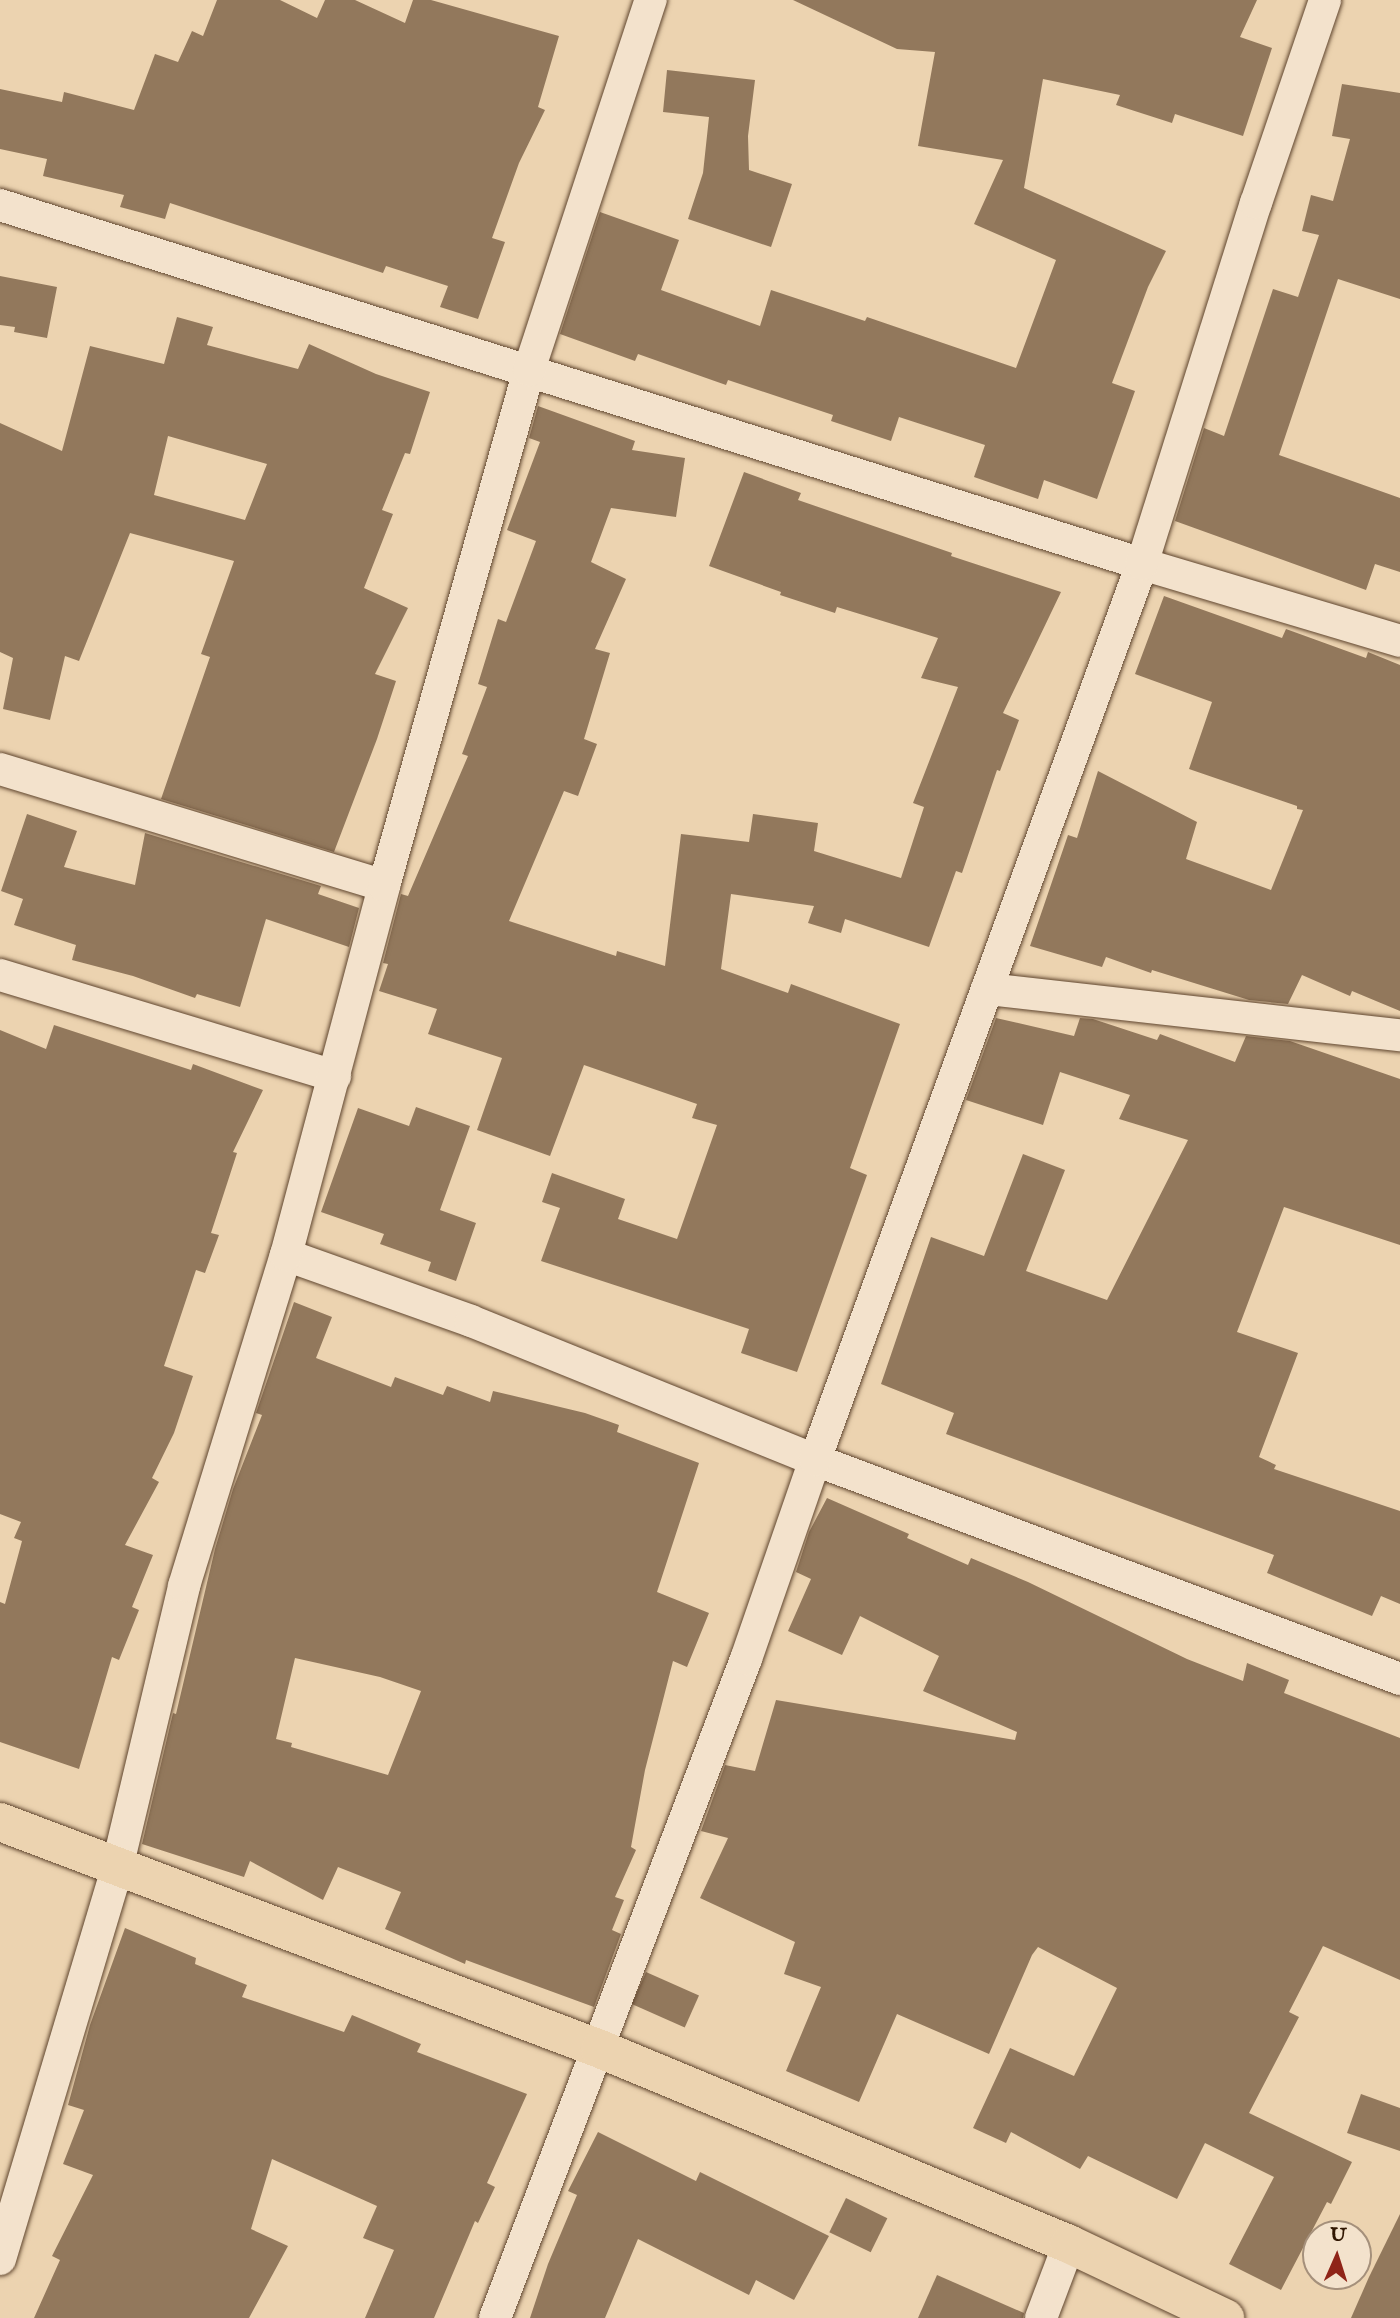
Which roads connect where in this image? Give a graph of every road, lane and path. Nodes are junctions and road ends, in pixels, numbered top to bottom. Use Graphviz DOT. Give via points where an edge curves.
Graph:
graph roads {
  1 [pos="651,0"];
  2 [pos="1325,0"];
  3 [pos="0,205"];
  4 [pos="529,370"];
  5 [pos="1142,564"];
  6 [pos="1400,641"];
  7 [pos="0,769"];
  8 [pos="384,886"];
  9 [pos="0,975"];
  10 [pos="987,989"];
  11 [pos="1400,1035"];
  12 [pos="335,1076"];
  13 [pos="286,1255"];
  14 [pos="815,1460"];
  15 [pos="1400,1679"];
  16 [pos="0,1822"];
  17 [pos="117,1868"];
  18 [pos="600,2049"];
  19 [pos="1069,2244"];
  20 [pos="0,2259"];
  21 [pos="495,2318"];
  22 [pos="1041,2318"];
  23 [pos="1225,2318"];
  1 -- 4 [label="street"];
  2 -- 5 [label="street" via="1251,216"];
  3 -- 4 [label="street"];
  4 -- 5 [label="street"];
  4 -- 8 [label="street"];
  5 -- 6 [label="street"];
  5 -- 10 [label="street"];
  7 -- 8 [label="street"];
  8 -- 12 [label="street"];
  9 -- 12 [label="street"];
  10 -- 11 [label="street"];
  10 -- 14 [label="street"];
  12 -- 13 [label="street"];
  13 -- 14 [label="street" via="471,1321"];
  13 -- 17 [label="street" via="184,1586"];
  14 -- 15 [label="street"];
  14 -- 18 [label="street"];
  16 -- 17 [label="highway"];
  17 -- 18 [label="highway"];
  17 -- 20 [label="street"];
  18 -- 19 [label="highway"];
  18 -- 21 [label="street"];
  19 -- 22 [label="street"];
  19 -- 23 [label="highway"];
}
